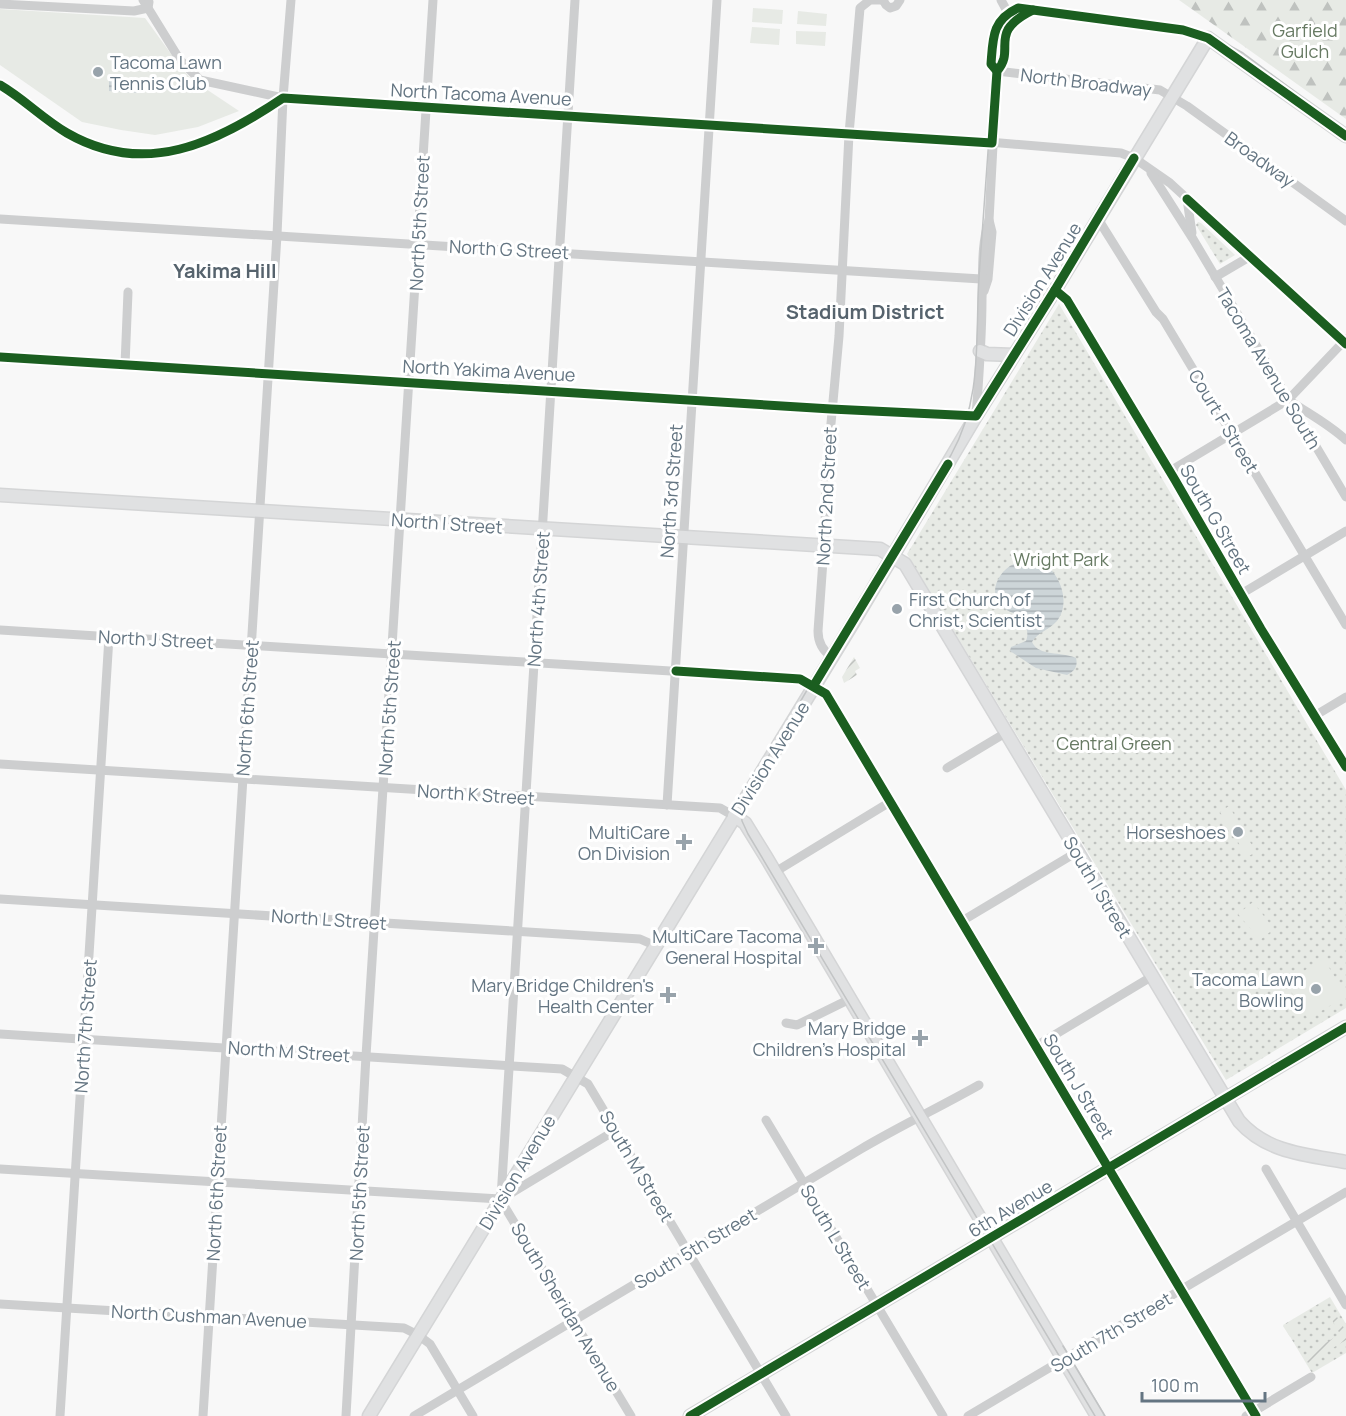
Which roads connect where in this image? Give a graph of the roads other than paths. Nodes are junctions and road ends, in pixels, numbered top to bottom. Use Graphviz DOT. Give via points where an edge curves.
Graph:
graph roads {
  1 [pos="291,0"];
  2 [pos="433,0"];
  3 [pos="575,0"];
  4 [pos="717,0"];
  5 [pos="883,0"];
  6 [pos="900,0"];
  7 [pos="1001,0"];
  8 [pos="147,3"];
  9 [pos="0,4"];
  10 [pos="1033,10"];
  11 [pos="1008,13"];
  12 [pos="1208,38"];
  13 [pos="997,71"];
  14 [pos="0,86"];
  15 [pos="283,98"];
  16 [pos="1173,98"];
  17 [pos="425,107"];
  18 [pos="567,116"];
  19 [pos="709,125"];
  20 [pos="849,134"];
  21 [pos="1346,136"];
  22 [pos="992,142"];
  23 [pos="1134,158"];
  24 [pos="1148,168"];
  25 [pos="1187,199"];
  26 [pos="0,219"];
  27 [pos="1098,219"];
  28 [pos="988,220"];
  29 [pos="1346,221"];
  30 [pos="277,235"];
  31 [pos="1193,239"];
  32 [pos="418,244"];
  33 [pos="559,252"];
  34 [pos="1249,256"];
  35 [pos="702,261"];
  36 [pos="843,270"];
  37 [pos="1215,277"];
  38 [pos="981,279"];
  39 [pos="1055,290"];
  40 [pos="128,292"];
  41 [pos="982,296"];
  42 [pos="1345,342"];
  43 [pos="980,351"];
  44 [pos="1014,355"];
  45 [pos="0,357"];
  46 [pos="125,364"];
  47 [pos="268,373"];
  48 [pos="409,382"];
  49 [pos="551,390"];
  50 [pos="693,399"];
  51 [pos="1288,400"];
  52 [pos="831,409"];
  53 [pos="976,416"];
  54 [pos="1231,434"];
  55 [pos="1346,440"];
  56 [pos="1170,471"];
  57 [pos="0,495"];
  58 [pos="1346,497"];
  59 [pos="259,511"];
  60 [pos="401,520"];
  61 [pos="542,529"];
  62 [pos="1346,531"];
  63 [pos="684,537"];
  64 [pos="825,546"];
  65 [pos="1304,555"];
  66 [pos="892,556"];
  67 [pos="1241,594"];
  68 [pos="1346,625"];
  69 [pos="0,630"];
  70 [pos="109,637"];
  71 [pos="250,645"];
  72 [pos="392,654"];
  73 [pos="832,657"];
  74 [pos="534,663"];
  75 [pos="676,671"];
  76 [pos="814,686"];
  77 [pos="1346,697"];
  78 [pos="1316,715"];
  79 [pos="1007,732"];
  80 [pos="0,765"];
  81 [pos="1346,766"];
  82 [pos="947,768"];
  83 [pos="100,771"];
  84 [pos="242,780"];
  85 [pos="384,788"];
  86 [pos="525,797"];
  87 [pos="890,802"];
  88 [pos="667,805"];
  89 [pos="734,816"];
  90 [pos="1077,852"];
  91 [pos="775,872"];
  92 [pos="933,873"];
  93 [pos="947,896"];
  94 [pos="0,899"];
  95 [pos="92,905"];
  96 [pos="234,913"];
  97 [pos="962,921"];
  98 [pos="376,922"];
  99 [pos="517,931"];
  100 [pos="656,946"];
  101 [pos="1151,976"];
  102 [pos="850,999"];
  103 [pos="786,1023"];
  104 [pos="1345,1030"];
  105 [pos="0,1034"];
  106 [pos="84,1039"];
  107 [pos="1036,1046"];
  108 [pos="225,1048"];
  109 [pos="366,1056"];
  110 [pos="509,1065"];
  111 [pos="575,1076"];
  112 [pos="979,1085"];
  113 [pos="1225,1098"];
  114 [pos="921,1117"];
  115 [pos="766,1120"];
  116 [pos="616,1130"];
  117 [pos="1346,1162"];
  118 [pos="1108,1168"];
  119 [pos="0,1169"];
  120 [pos="1266,1169"];
  121 [pos="76,1173"];
  122 [pos="217,1182"];
  123 [pos="804,1184"];
  124 [pos="359,1191"];
  125 [pos="1346,1192"];
  126 [pos="501,1199"];
  127 [pos="1297,1221"];
  128 [pos="993,1237"];
  129 [pos="689,1252"];
  130 [pos="1181,1290"];
  131 [pos="0,1304"];
  132 [pos="877,1305"];
  133 [pos="1346,1305"];
  134 [pos="67,1308"];
  135 [pos="209,1316"];
  136 [pos="574,1321"];
  137 [pos="351,1325"];
  138 [pos="418,1335"];
  139 [pos="1064,1360"];
  140 [pos="761,1374"];
  141 [pos="1311,1377"];
  142 [pos="458,1390"];
  143 [pos="1252,1414"];
  144 [pos="60,1416"];
  145 [pos="203,1416"];
  146 [pos="346,1416"];
  147 [pos="369,1416"];
  148 [pos="414,1416"];
  149 [pos="473,1416"];
  150 [pos="630,1416"];
  151 [pos="690,1416"];
  152 [pos="786,1416"];
  153 [pos="943,1416"];
  154 [pos="968,1416"];
  155 [pos="1097,1416"];
  1 -- 15 [label="street, North 6th Street"];
  2 -- 17 [label="street, North 5th Street"];
  3 -- 18 [label="street, North 4th Street"];
  4 -- 19 [label="street, North 3rd Street"];
  5 -- 6 [label="street" via="893,8"];
  5 -- 20 [label="street, North 2nd Street" via="870,0 860,8"];
  7 -- 11 [label="street"];
  8 -- 9 [label="street" via="134,11"];
  8 -- 15 [label="street, North Tacoma Avenue" via="180,60 200,80"];
  10 -- 11 [label="street" via="1018,8"];
  10 -- 12 [label="street" via="1161,26"];
  10 -- 13 [label="street" via="1009,26 1003,65"];
  11 -- 13 [label="street" via="993,35 991,64"];
  12 -- 16 [label="main road, Division Avenue"];
  12 -- 21 [label="main road"];
  13 -- 16 [label="street, North Broadway" via="1160,90"];
  13 -- 22 [label="street"];
  14 -- 15 [label="street" via="91,146 146,154 177,151 209,141"];
  15 -- 17 [label="street, North Tacoma Avenue"];
  15 -- 30 [label="street, North 6th Street"];
  16 -- 23 [label="main road, Division Avenue"];
  16 -- 29 [label="street, Broadway"];
  17 -- 18 [label="street, North Tacoma Avenue"];
  17 -- 32 [label="street, North 5th Street"];
  18 -- 19 [label="street, North Tacoma Avenue"];
  18 -- 33 [label="street, North 4th Street"];
  19 -- 20 [label="street, North Tacoma Avenue"];
  19 -- 35 [label="street, North 3rd Street"];
  20 -- 22 [label="street, North Tacoma Avenue"];
  20 -- 36 [label="street, North 2nd Street"];
  22 -- 23 [label="street, North Tacoma Avenue" via="1109,151"];
  22 -- 28 [label="street"];
  23 -- 24 [label="street"];
  23 -- 27 [label="main road, Division Avenue"];
  24 -- 25 [label="street"];
  24 -- 31 [label="street, Tacoma Avenue South"];
  25 -- 31 [label="street, Tacoma Avenue South"];
  25 -- 34 [label="street"];
  26 -- 30 [label="street, North G Street"];
  27 -- 39 [label="main road, Division Avenue"];
  27 -- 54 [label="street, Court F Street"];
  28 -- 38 [label="street"];
  28 -- 41 [label="street" via="992,232 988,279"];
  30 -- 32 [label="street, North G Street"];
  30 -- 47 [label="street, North 6th Street"];
  31 -- 37 [label="street, Tacoma Avenue South"];
  32 -- 33 [label="street, North G Street"];
  32 -- 48 [label="street, North 5th Street"];
  33 -- 35 [label="street, North G Street"];
  33 -- 49 [label="street, North 4th Street"];
  34 -- 37 [label="street"];
  34 -- 42 [label="street"];
  35 -- 36 [label="street, North G Street"];
  35 -- 50 [label="street, North 3rd Street"];
  36 -- 38 [label="street, North G Street"];
  36 -- 52 [label="street, North 2nd Street"];
  37 -- 51 [label="street, Tacoma Avenue South"];
  38 -- 41 [label="street"];
  39 -- 44 [label="main road, Division Avenue"];
  39 -- 56 [label="street, South G Street" via="1066,300"];
  40 -- 46 [label="street"];
  41 -- 43 [label="street"];
  42 -- 51 [label="street"];
  43 -- 44 [label="main road"];
  43 -- 53 [label="street"];
  44 -- 53 [label="main road, Division Avenue"];
  45 -- 46 [label="street, North Yakima Avenue"];
  46 -- 47 [label="street, North Yakima Avenue"];
  47 -- 48 [label="street, North Yakima Avenue"];
  47 -- 59 [label="street, North 6th Street"];
  48 -- 49 [label="street, North Yakima Avenue"];
  48 -- 60 [label="street, North 5th Street"];
  49 -- 50 [label="street, North Yakima Avenue"];
  49 -- 61 [label="street, North 4th Street"];
  50 -- 52 [label="street, North Yakima Avenue"];
  50 -- 63 [label="street, North 3rd Street"];
  51 -- 54 [label="street"];
  51 -- 55 [label="street"];
  51 -- 58 [label="street, Tacoma Avenue South"];
  52 -- 53 [label="street, North Yakima Avenue"];
  52 -- 64 [label="street, North 2nd Street"];
  53 -- 66 [label="main road, Division Avenue"];
  54 -- 56 [label="street"];
  54 -- 65 [label="street, Court F Street"];
  56 -- 67 [label="street, South G Street"];
  57 -- 59 [label="main road, North I Street"];
  59 -- 60 [label="main road, North I Street"];
  59 -- 71 [label="street, North 6th Street"];
  60 -- 61 [label="main road, North I Street"];
  60 -- 72 [label="street, North 5th Street"];
  61 -- 63 [label="main road, North I Street"];
  61 -- 74 [label="street, North 4th Street"];
  62 -- 65 [label="street"];
  63 -- 64 [label="main road, North I Street"];
  63 -- 75 [label="street, North 3rd Street"];
  64 -- 66 [label="main road, North I Street" via="880,549"];
  64 -- 73 [label="street, North 2nd Street" via="818,639"];
  65 -- 67 [label="street"];
  65 -- 68 [label="street, Court F Street"];
  66 -- 73 [label="main road, Division Avenue"];
  66 -- 79 [label="main road, South I Street" via="905,564"];
  67 -- 78 [label="street, South G Street"];
  69 -- 70 [label="street, North J Street"];
  70 -- 71 [label="street, North J Street"];
  70 -- 83 [label="street, North 7th Street"];
  71 -- 72 [label="street, North J Street"];
  71 -- 84 [label="street, North 6th Street"];
  72 -- 74 [label="street, North J Street"];
  72 -- 85 [label="street, North 5th Street"];
  73 -- 76 [label="main road, Division Avenue"];
  74 -- 75 [label="street, North J Street"];
  74 -- 86 [label="street, North 4th Street"];
  75 -- 76 [label="street, North J Street" via="800,679"];
  75 -- 88 [label="street, North 3rd Street"];
  76 -- 87 [label="street" via="826,694"];
  76 -- 89 [label="main road, Division Avenue"];
  77 -- 78 [label="street"];
  78 -- 81 [label="street, South G Street"];
  79 -- 82 [label="street"];
  79 -- 90 [label="main road, South I Street"];
  80 -- 83 [label="street, North K Street"];
  83 -- 84 [label="street, North K Street"];
  83 -- 95 [label="street, North 7th Street"];
  84 -- 85 [label="street, North K Street"];
  84 -- 96 [label="street, North 6th Street"];
  85 -- 86 [label="street, North K Street"];
  85 -- 98 [label="street, North 5th Street"];
  86 -- 88 [label="street, North K Street"];
  86 -- 99 [label="street, North 4th Street"];
  87 -- 91 [label="street"];
  87 -- 92 [label="street"];
  88 -- 89 [label="street, North K Street" via="720,808"];
  89 -- 91 [label="main road" via="745,823"];
  89 -- 100 [label="main road, Division Avenue"];
  90 -- 97 [label="street"];
  90 -- 101 [label="main road, South I Street"];
  91 -- 102 [label="main road"];
  93 -- 97 [label="street, South J Street"];
  94 -- 95 [label="street, North L Street"];
  95 -- 96 [label="street, North L Street"];
  95 -- 106 [label="street, North 7th Street"];
  96 -- 98 [label="street, North L Street"];
  96 -- 108 [label="street, North 6th Street"];
  97 -- 107 [label="street, South J Street"];
  98 -- 99 [label="street, North L Street"];
  98 -- 109 [label="street, North 5th Street"];
  99 -- 100 [label="street, North L Street" via="642,939"];
  99 -- 110 [label="street, North 4th Street"];
  100 -- 111 [label="main road, Division Avenue"];
  101 -- 107 [label="street"];
  101 -- 113 [label="main road, South I Street"];
  102 -- 103 [label="street" via="797,1024"];
  102 -- 114 [label="main road"];
  104 -- 113 [label="main road, 6th Avenue"];
  105 -- 106 [label="street, North M Street"];
  106 -- 108 [label="street, North M Street"];
  106 -- 121 [label="street, North 7th Street"];
  107 -- 118 [label="street, South J Street"];
  108 -- 109 [label="street, North M Street"];
  108 -- 122 [label="street, North 6th Street"];
  109 -- 110 [label="street, North M Street"];
  109 -- 124 [label="street, North 5th Street"];
  110 -- 111 [label="street, North M Street" via="562,1069"];
  110 -- 126 [label="street, North 4th Street"];
  111 -- 116 [label="street, South M Street" via="588,1084"];
  111 -- 126 [label="main road, Division Avenue"];
  112 -- 114 [label="street, South 5th Street"];
  113 -- 117 [label="main road, South I Street" via="1246,1129 1273,1146"];
  113 -- 118 [label="main road, 6th Avenue"];
  114 -- 123 [label="street, South 5th Street"];
  114 -- 128 [label="main road"];
  115 -- 123 [label="street, South L Street"];
  116 -- 126 [label="street"];
  116 -- 129 [label="street, South M Street"];
  118 -- 128 [label="main road, 6th Avenue"];
  118 -- 130 [label="street, South J Street"];
  119 -- 121 [label="street"];
  120 -- 127 [label="street"];
  121 -- 122 [label="street"];
  121 -- 134 [label="street, North 7th Street"];
  122 -- 124 [label="street"];
  122 -- 135 [label="street, North 6th Street"];
  123 -- 129 [label="street, South 5th Street"];
  123 -- 132 [label="street, South L Street"];
  124 -- 126 [label="street"];
  124 -- 137 [label="street, North 5th Street"];
  125 -- 127 [label="street, South 7th Street"];
  126 -- 136 [label="street, South Sheridan Avenue"];
  126 -- 138 [label="main road, Division Avenue"];
  127 -- 130 [label="street, South 7th Street"];
  127 -- 133 [label="street"];
  128 -- 132 [label="main road, 6th Avenue"];
  128 -- 139 [label="main road"];
  129 -- 136 [label="street, South 5th Street"];
  129 -- 140 [label="street, South M Street"];
  130 -- 139 [label="street, South 7th Street"];
  130 -- 143 [label="street, South J Street"];
  131 -- 134 [label="street, North Cushman Avenue"];
  132 -- 140 [label="main road, 6th Avenue"];
  132 -- 153 [label="street, South L Street"];
  134 -- 135 [label="street, North Cushman Avenue"];
  134 -- 144 [label="street, North 7th Street"];
  135 -- 137 [label="street, North Cushman Avenue"];
  135 -- 145 [label="street, North 6th Street"];
  136 -- 142 [label="street, South 5th Street"];
  136 -- 150 [label="street, South Sheridan Avenue"];
  137 -- 138 [label="street, North Cushman Avenue" via="404,1328"];
  137 -- 146 [label="street, North 5th Street"];
  138 -- 142 [label="street" via="430,1344"];
  138 -- 147 [label="main road, Division Avenue"];
  139 -- 154 [label="street, South 7th Street"];
  139 -- 155 [label="main road"];
  140 -- 151 [label="main road, 6th Avenue"];
  140 -- 152 [label="street, South M Street"];
  141 -- 143 [label="street"];
  142 -- 148 [label="street, South 5th Street"];
  142 -- 149 [label="street"];
}
